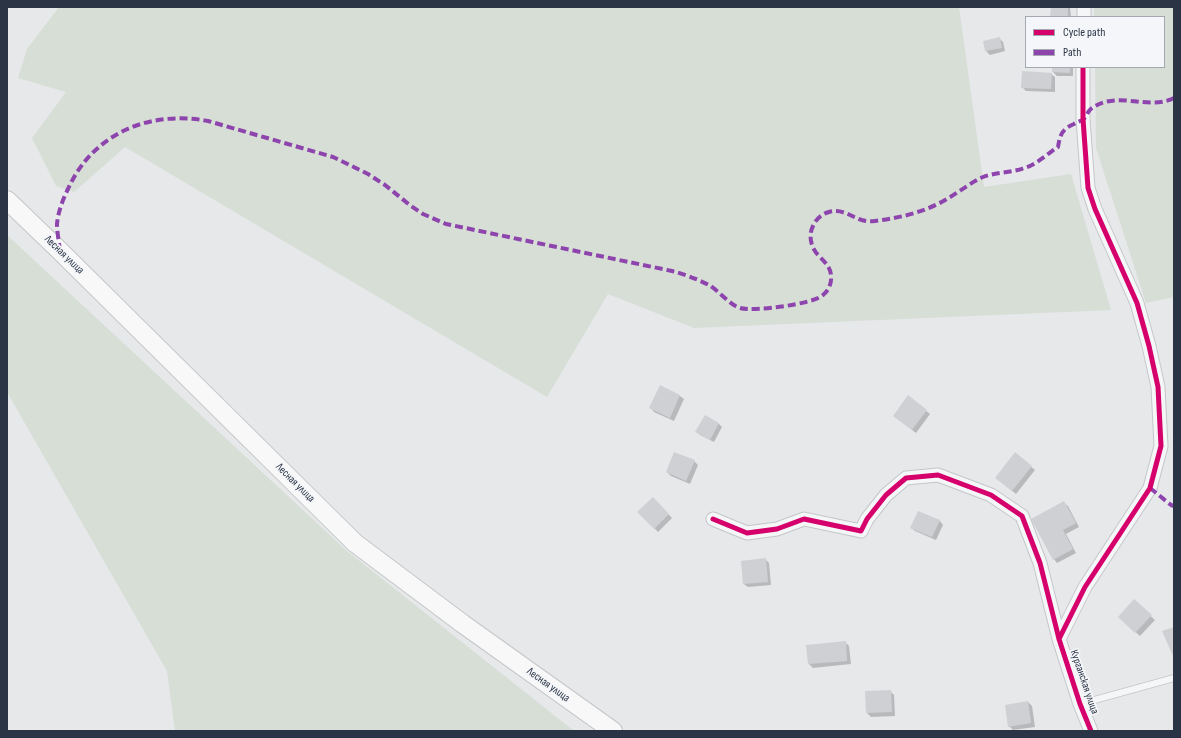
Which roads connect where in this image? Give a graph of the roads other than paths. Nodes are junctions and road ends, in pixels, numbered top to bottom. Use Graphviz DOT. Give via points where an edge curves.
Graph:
graph roads {
  1 [pos="1084,68"];
  2 [pos="7,200"];
  3 [pos="713,519"];
  4 [pos="1059,639"];
  5 [pos="1174,678"];
  6 [pos="1080,704"];
  7 [pos="613,731"];
  8 [pos="1091,731"];
  1 -- 4 [label="street" via="1083,120 1088,188 1095,210 1137,303 1158,387 1161,446 1150,488 1085,587"];
  2 -- 7 [label="main road, Лесная улица" via="355,542 463,624"];
  3 -- 4 [label="street, Курганская улица" via="747,533 777,529 804,519 861,531 886,495 906,478 938,475 991,495 1022,516 1040,562"];
  4 -- 6 [label="street, Курганская улица"];
  5 -- 6 [label="lane"];
  6 -- 8 [label="street, Курганская улица"];
}
